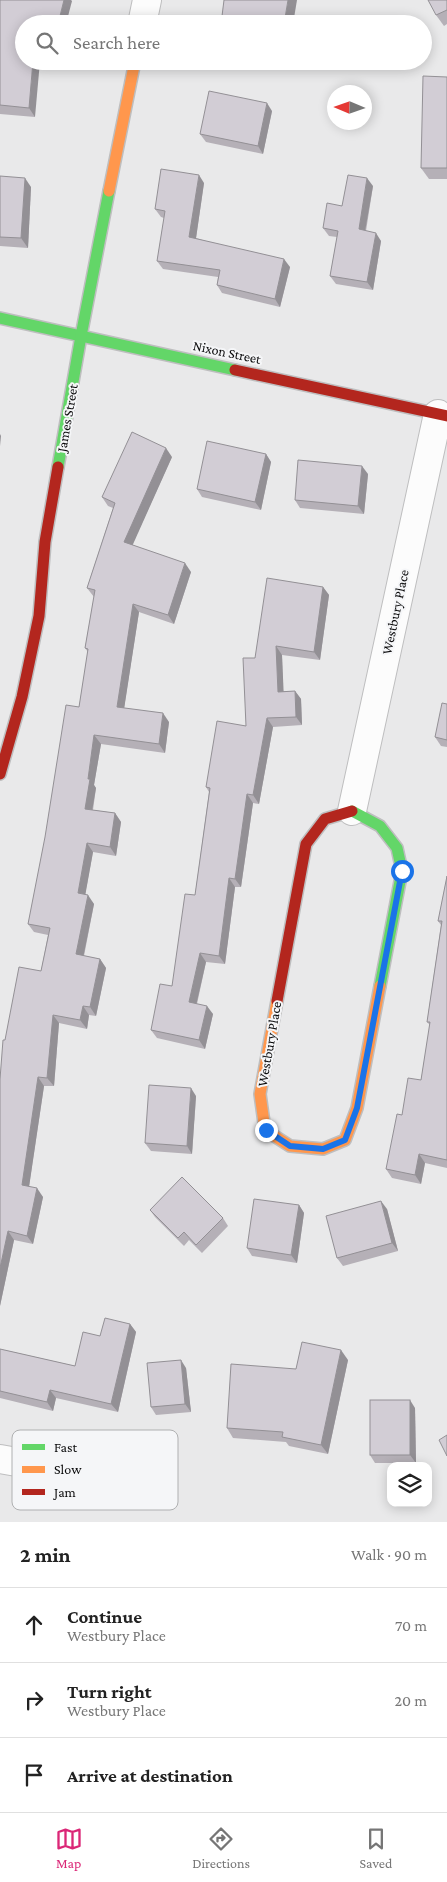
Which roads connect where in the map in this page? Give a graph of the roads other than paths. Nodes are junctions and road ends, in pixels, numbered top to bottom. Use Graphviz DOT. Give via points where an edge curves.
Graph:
graph roads {
  1 [pos="147,0"];
  2 [pos="144,15"];
  3 [pos="133,70"];
  4 [pos="0,318"];
  5 [pos="81,336"];
  6 [pos="442,415"];
  7 [pos="0,774"];
  8 [pos="352,810"];
  1 -- 2 [label="street"];
  3 -- 5 [label="street, James Street"];
  4 -- 5 [label="street, Nixon Street"];
  5 -- 6 [label="street, Nixon Street"];
  5 -- 7 [label="street, James Street" via="45,542 39,616 22,697"];
  6 -- 8 [label="street, Westbury Place"];
  8 -- 8 [label="street, Westbury Place" via="380,826 397,848 402,871 357,1108 345,1140 323,1149 290,1146 266,1130 260,1094 306,844 325,820"];
}
